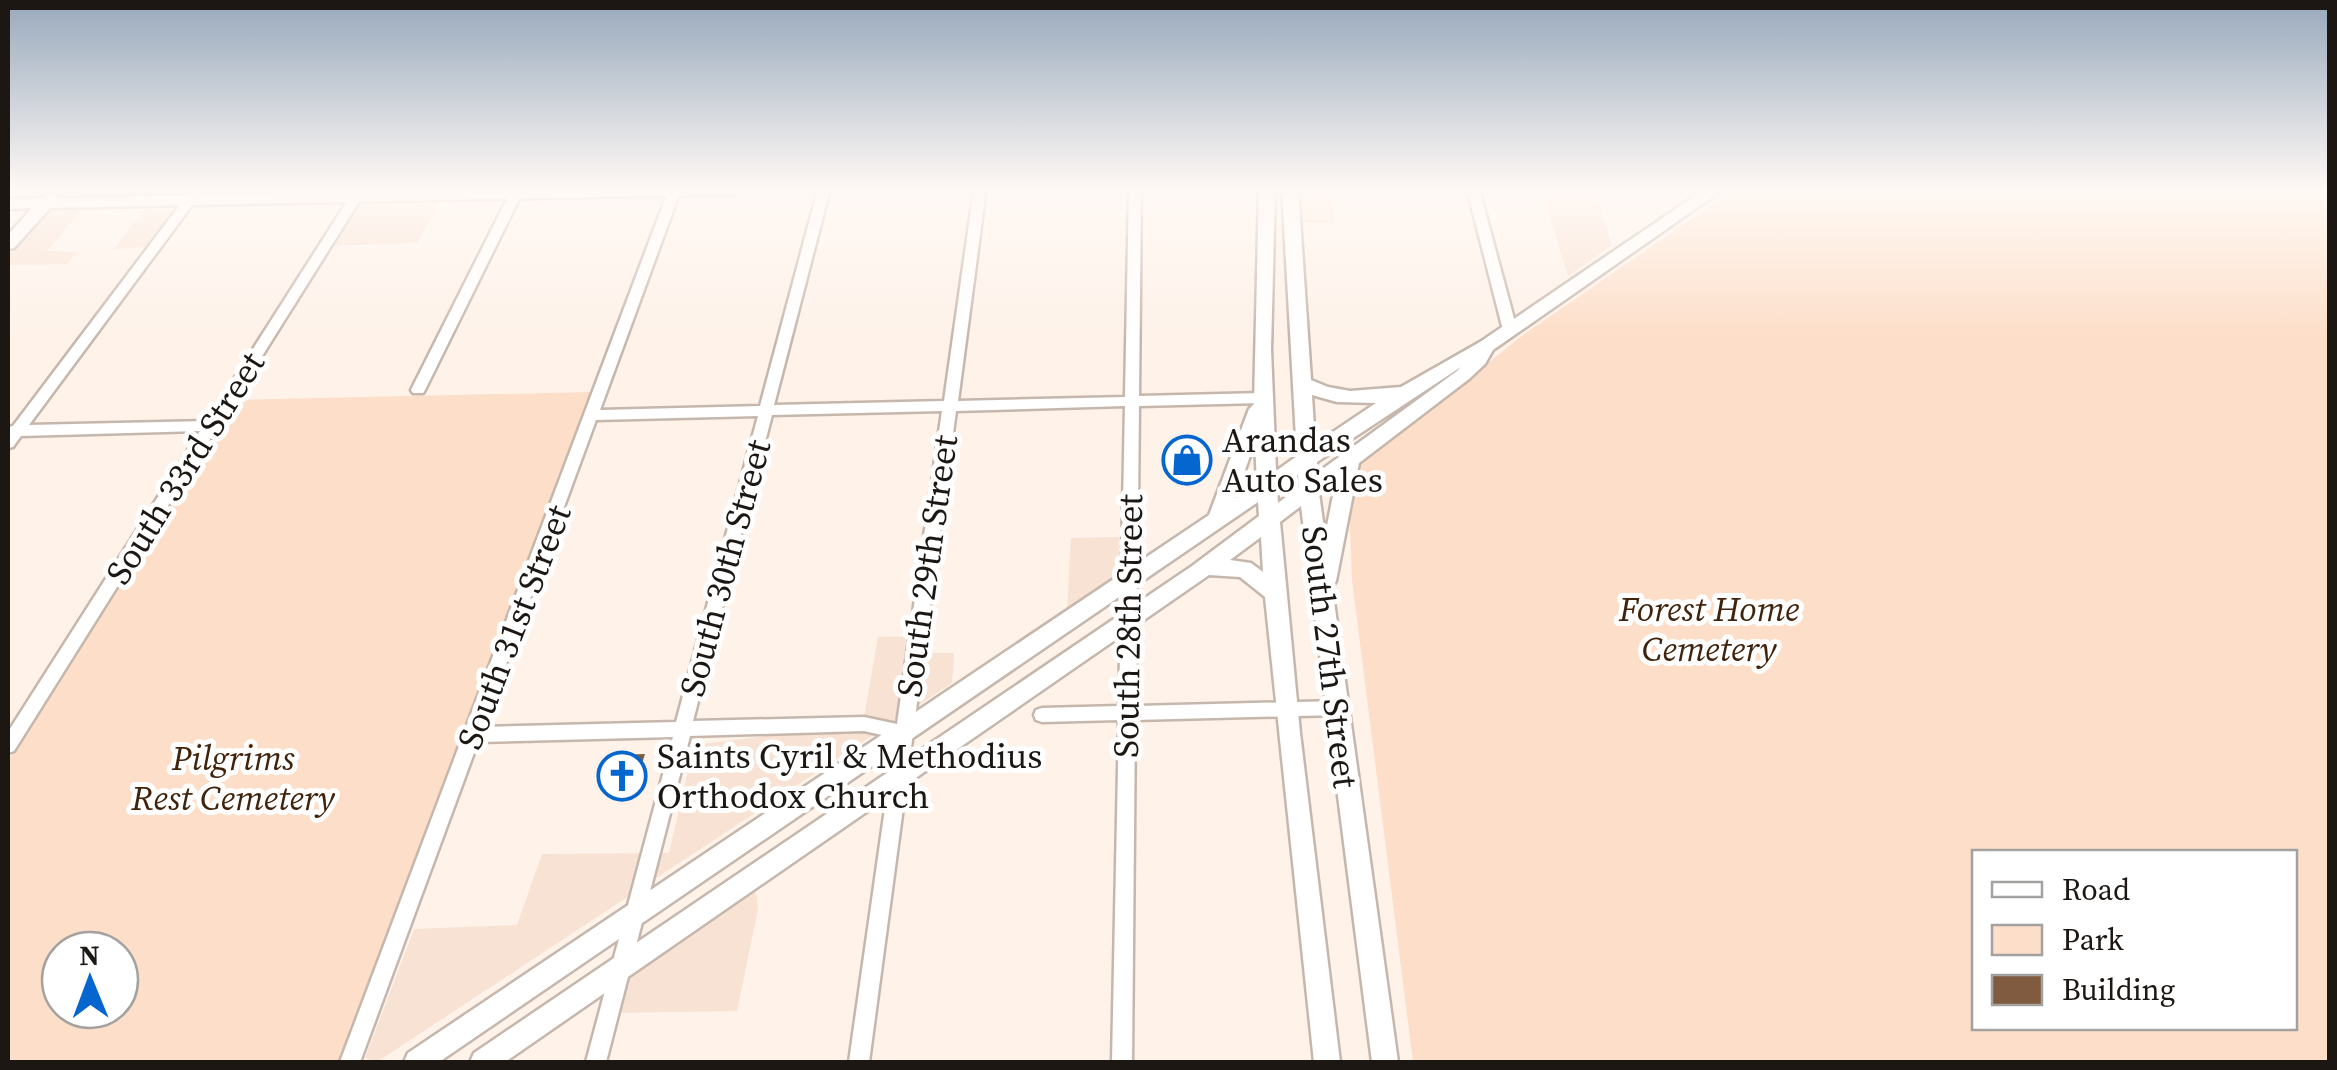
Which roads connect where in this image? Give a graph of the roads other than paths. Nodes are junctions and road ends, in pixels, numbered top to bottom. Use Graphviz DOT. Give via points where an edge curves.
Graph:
graph roads {
  1 [pos="160,239"];
  2 [pos="330,239"];
  3 [pos="493,239"];
  4 [pos="656,239"];
  5 [pos="811,239"];
  6 [pos="973,239"];
  7 [pos="1134,239"];
  8 [pos="1266,239"];
  9 [pos="1293,239"];
  10 [pos="1486,239"];
  11 [pos="1644,239"];
  12 [pos="1510,330"];
  13 [pos="1486,346"];
  14 [pos="1301,382"];
  15 [pos="418,390"];
  16 [pos="1405,392"];
  17 [pos="1262,398"];
  18 [pos="1131,402"];
  19 [pos="949,406"];
  20 [pos="766,411"];
  21 [pos="593,415"];
  22 [pos="212,426"];
  23 [pos="10,435"];
  24 [pos="1306,460"];
  25 [pos="1350,460"];
  26 [pos="1267,488"];
  27 [pos="1309,493"];
  28 [pos="1217,520"];
  29 [pos="1270,521"];
  30 [pos="1206,567"];
  31 [pos="1128,581"];
  32 [pos="1275,593"];
  33 [pos="1322,602"];
  34 [pos="1127,620"];
  35 [pos="1336,708"];
  36 [pos="1286,709"];
  37 [pos="1127,713"];
  38 [pos="1042,716"];
  39 [pos="683,729"];
  40 [pos="904,733"];
  41 [pos="473,735"];
  42 [pos="8,746"];
  43 [pos="898,776"];
  44 [pos="633,918"];
  45 [pos="620,968"];
  46 [pos="350,1062"];
  47 [pos="417,1062"];
  48 [pos="483,1062"];
  49 [pos="596,1062"];
  50 [pos="859,1062"];
  51 [pos="1122,1062"];
  52 [pos="1326,1062"];
  53 [pos="1385,1062"];
  1 -- 23 [label="street"];
  2 -- 22 [label="street, South 33rd Street"];
  3 -- 15 [label="street"];
  4 -- 21 [label="street, South 31st Street"];
  5 -- 20 [label="street, South 30th Street"];
  6 -- 19 [label="street, South 29th Street"];
  7 -- 18 [label="street, South 28th Street"];
  8 -- 17 [label="main road, South 27th Street"];
  9 -- 14 [label="main road, South 27th Street"];
  10 -- 12 [label="street"];
  11 -- 12 [label="main road"];
  12 -- 13 [label="main road"];
  13 -- 16 [label="main road"];
  13 -- 25 [label="main road" via="1463,375"];
  14 -- 16 [label="main road" via="1333,396"];
  14 -- 24 [label="main road, South 27th Street"];
  16 -- 24 [label="main road"];
  17 -- 18 [label="street"];
  17 -- 26 [label="main road, South 27th Street"];
  17 -- 28 [label="main road"];
  18 -- 19 [label="street"];
  18 -- 31 [label="street, South 28th Street"];
  19 -- 20 [label="street"];
  19 -- 40 [label="street, South 29th Street"];
  20 -- 21 [label="street"];
  20 -- 39 [label="street, South 30th Street"];
  21 -- 41 [label="street, South 31st Street"];
  22 -- 23 [label="street"];
  22 -- 42 [label="street, South 33rd Street"];
  24 -- 26 [label="main road"];
  24 -- 27 [label="main road, South 27th Street"];
  25 -- 27 [label="main road"];
  25 -- 33 [label="main road"];
  26 -- 28 [label="main road"];
  26 -- 29 [label="main road, South 27th Street"];
  27 -- 29 [label="main road"];
  27 -- 33 [label="main road, South 27th Street"];
  28 -- 31 [label="main road"];
  29 -- 30 [label="main road"];
  29 -- 32 [label="main road, South 27th Street"];
  30 -- 32 [label="main road" via="1244,569"];
  30 -- 34 [label="main road"];
  31 -- 34 [label="street, South 28th Street"];
  31 -- 40 [label="main road"];
  32 -- 36 [label="main road, South 27th Street"];
  33 -- 35 [label="main road, South 27th Street"];
  34 -- 37 [label="street, South 28th Street"];
  34 -- 43 [label="main road"];
  35 -- 36 [label="street"];
  35 -- 53 [label="main road, South 27th Street"];
  36 -- 37 [label="street"];
  36 -- 52 [label="main road, South 27th Street"];
  37 -- 38 [label="street"];
  37 -- 51 [label="street, South 28th Street"];
  39 -- 40 [label="street" via="864,724"];
  39 -- 41 [label="street"];
  39 -- 44 [label="street, South 30th Street"];
  40 -- 43 [label="street, South 29th Street"];
  40 -- 44 [label="main road"];
  41 -- 46 [label="street, South 31st Street"];
  43 -- 45 [label="main road"];
  43 -- 50 [label="street, South 29th Street"];
  44 -- 45 [label="street, South 30th Street"];
  44 -- 47 [label="main road"];
  45 -- 48 [label="main road"];
  45 -- 49 [label="street, South 30th Street"];
}
